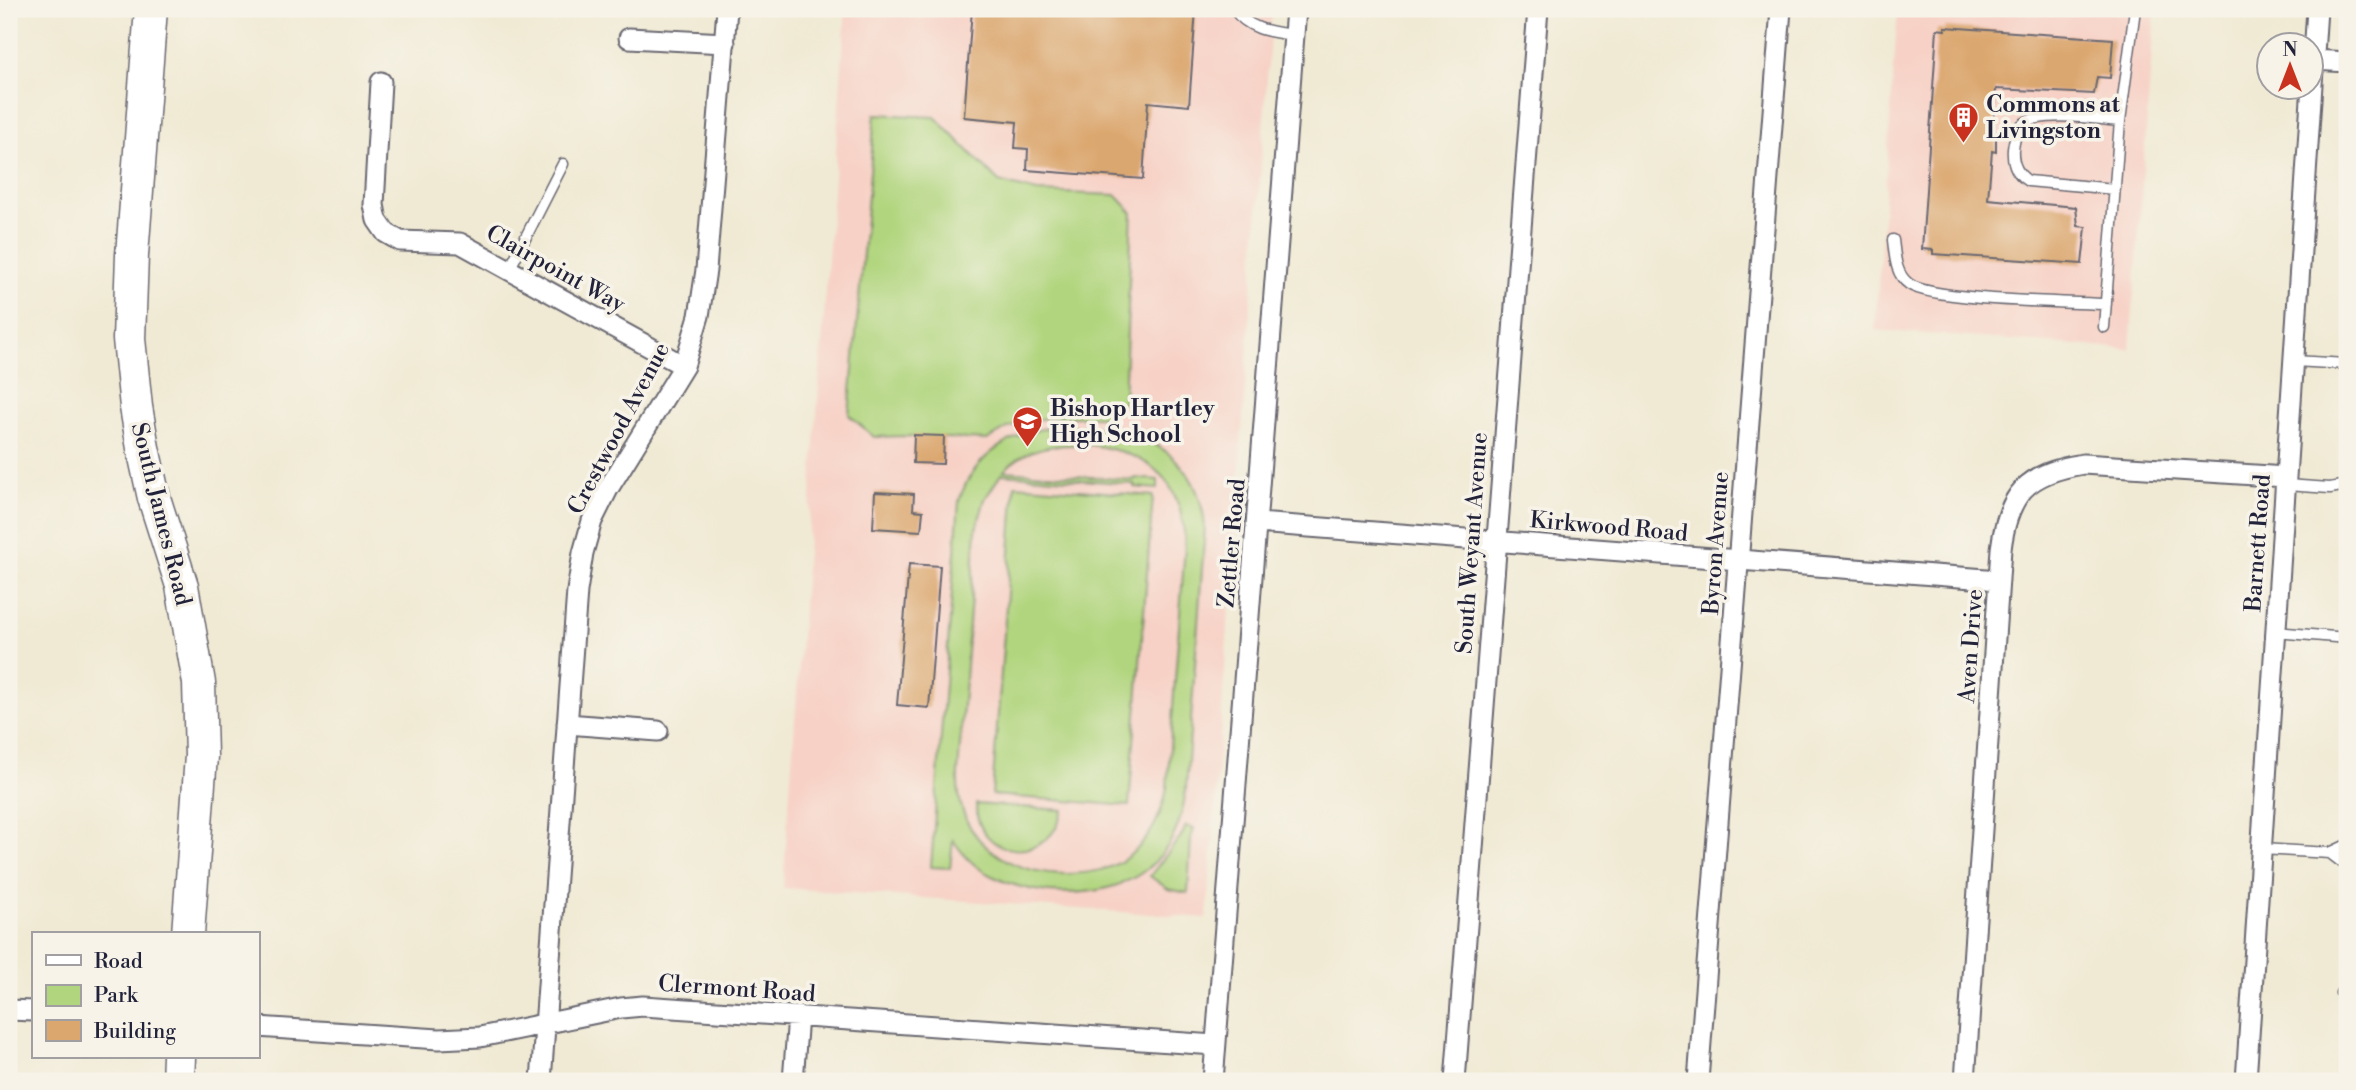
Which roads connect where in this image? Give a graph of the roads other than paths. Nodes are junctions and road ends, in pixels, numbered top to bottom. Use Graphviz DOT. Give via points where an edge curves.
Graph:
graph roads {
  1 [pos="152,9"];
  2 [pos="727,9"];
  3 [pos="1234,9"];
  4 [pos="1296,9"];
  5 [pos="1538,9"];
  6 [pos="1781,9"];
  7 [pos="2135,9"];
  8 [pos="2317,9"];
  9 [pos="2316,32"];
  10 [pos="1294,35"];
  11 [pos="629,38"];
  12 [pos="725,43"];
  13 [pos="2324,61"];
  14 [pos="2347,62"];
  15 [pos="381,82"];
  16 [pos="2311,102"];
  17 [pos="2120,121"];
  18 [pos="563,164"];
  19 [pos="2115,189"];
  20 [pos="1893,240"];
  21 [pos="509,270"];
  22 [pos="2106,304"];
  23 [pos="2104,327"];
  24 [pos="2294,361"];
  25 [pos="2347,364"];
  26 [pos="684,366"];
  27 [pos="2286,481"];
  28 [pos="2347,485"];
  29 [pos="1257,523"];
  30 [pos="1496,541"];
  31 [pos="1738,561"];
  32 [pos="1999,580"];
  33 [pos="2276,632"];
  34 [pos="2347,638"];
  35 [pos="567,724"];
  36 [pos="657,731"];
  37 [pos="2347,845"];
  38 [pos="2261,849"];
  39 [pos="2330,853"];
  40 [pos="2347,866"];
  41 [pos="188,932"];
  42 [pos="9,1010"];
  43 [pos="32,1012"];
  44 [pos="798,1016"];
  45 [pos="545,1025"];
  46 [pos="259,1027"];
  47 [pos="1216,1045"];
  48 [pos="179,1058"];
  49 [pos="178,1081"];
  50 [pos="541,1081"];
  51 [pos="793,1081"];
  52 [pos="1213,1081"];
  53 [pos="1455,1081"];
  54 [pos="1698,1081"];
  55 [pos="1965,1081"];
  56 [pos="2246,1081"];
  1 -- 41 [label="main road, South James Road" via="129,339 143,448 182,586 199,683 201,756"];
  2 -- 12 [label="street, Crestwood Avenue"];
  3 -- 10 [label="lane" via="1264,30"];
  4 -- 10 [label="street, Zettler Road"];
  5 -- 30 [label="street, South Weyant Avenue"];
  6 -- 31 [label="street, Byron Avenue"];
  7 -- 17 [label="lane"];
  8 -- 9 [label="street, Barnett Road"];
  10 -- 29 [label="street, Zettler Road"];
  11 -- 12 [label="street"];
  12 -- 26 [label="street, Crestwood Avenue" via="706,271"];
  13 -- 14 [label="street"];
  15 -- 21 [label="street, Clairpoint Way" via="377,220 386,233 400,241 460,243"];
  16 -- 24 [label="street, Barnett Road"];
  17 -- 19 [label="lane"];
  17 -- 19 [label="lane" via="2038,119 2023,124 2012,155 2020,175 2028,181"];
  18 -- 21 [label="lane"];
  19 -- 22 [label="lane"];
  20 -- 22 [label="lane" via="1897,268 1909,284 1936,294"];
  21 -- 26 [label="street, Clairpoint Way"];
  22 -- 23 [label="lane"];
  24 -- 25 [label="lane"];
  24 -- 27 [label="street, Barnett Road"];
  26 -- 35 [label="street, Crestwood Avenue" via="592,521 577,591"];
  27 -- 28 [label="lane" via="2330,488"];
  27 -- 32 [label="street, Aven Drive" via="2083,464 2061,467 2041,475 2010,506"];
  27 -- 33 [label="street, Barnett Road"];
  29 -- 30 [label="street, Kirkwood Road"];
  29 -- 47 [label="street, Zettler Road"];
  30 -- 31 [label="street, Kirkwood Road"];
  30 -- 53 [label="street, South Weyant Avenue"];
  31 -- 32 [label="street, Kirkwood Road"];
  31 -- 54 [label="street, Byron Avenue"];
  32 -- 55 [label="street, Aven Drive"];
  33 -- 34 [label="lane"];
  33 -- 38 [label="street, Barnett Road"];
  35 -- 36 [label="street"];
  35 -- 45 [label="street, Crestwood Avenue"];
  37 -- 39 [label="lane"];
  38 -- 39 [label="lane"];
  38 -- 56 [label="street, Barnett Road"];
  39 -- 40 [label="lane"];
  42 -- 43 [label="street"];
  44 -- 45 [label="street, Clermont Road" via="643,1006"];
  44 -- 47 [label="street, Clermont Road"];
  44 -- 51 [label="street"];
  45 -- 46 [label="street, Clermont Road" via="439,1039"];
  45 -- 50 [label="street, Crestwood Avenue"];
  47 -- 52 [label="street, Zettler Road"];
  48 -- 49 [label="main road"];
}
